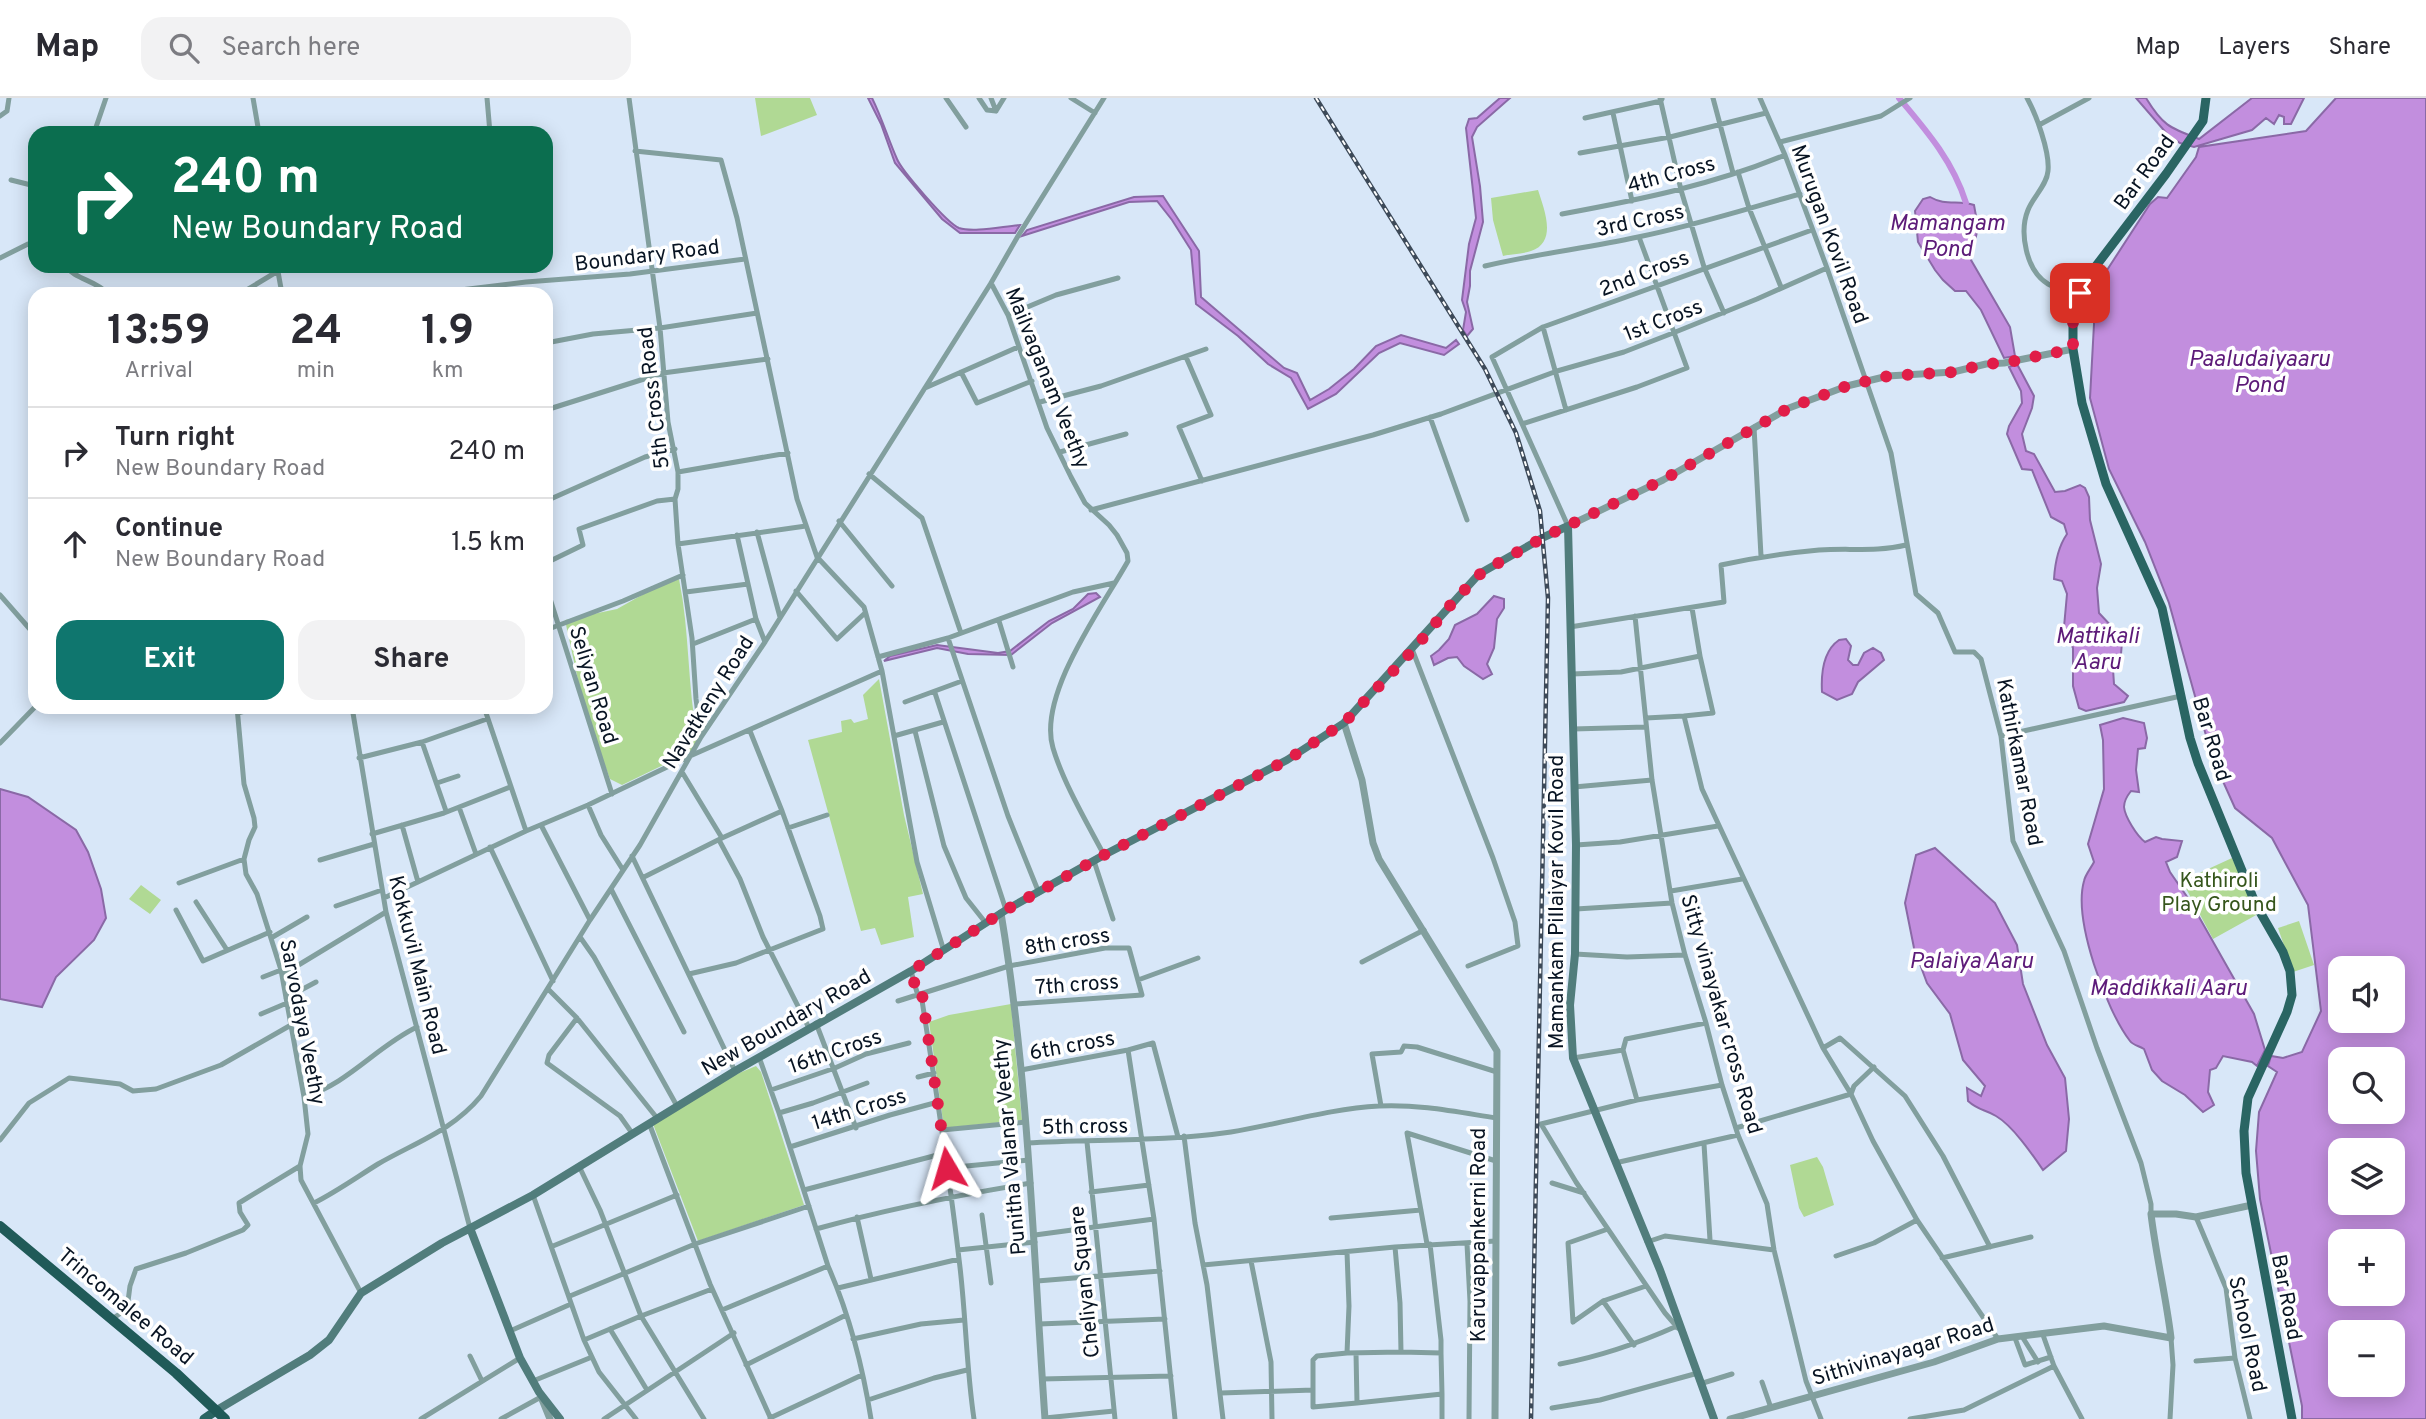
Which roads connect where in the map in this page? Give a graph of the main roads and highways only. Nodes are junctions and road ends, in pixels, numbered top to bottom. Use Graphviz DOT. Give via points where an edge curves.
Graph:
graph roads {
  1 [pos="2206,98"];
  2 [pos="1568,526"];
  3 [pos="0,1226"];
  4 [pos="470,1228"];
  5 [pos="217,1410"];
  6 [pos="204,1419"];
  7 [pos="225,1419"];
  8 [pos="559,1419"];
  9 [pos="1714,1419"];
  10 [pos="2292,1419"];
  1 -- 10 [label="main road, Bar Road" via="2203,121 2083,283 2073,315 2073,349 2082,404 2106,484 2162,608 2198,763 2256,905 2290,971 2292,995 2248,1098 2244,1131 2246,1173"];
  2 -- 4 [label="main road, New Boundary Road" via="1479,575 1344,723 1287,760 985,922 911,971"];
  2 -- 9 [label="main road, Mamankam Pillaiyar Kovil Road" via="1576,845 1576,954 1570,1005 1573,1058 1660,1270"];
  3 -- 5 [label="highway, Trincomalee Road"];
  4 -- 5 [label="main road, New Boundary Road" via="361,1293 329,1340"];
  4 -- 8 [label="main road" via="520,1358"];
  5 -- 6 [label="main road"];
  5 -- 7 [label="highway, Trincomalee Road"];
}
